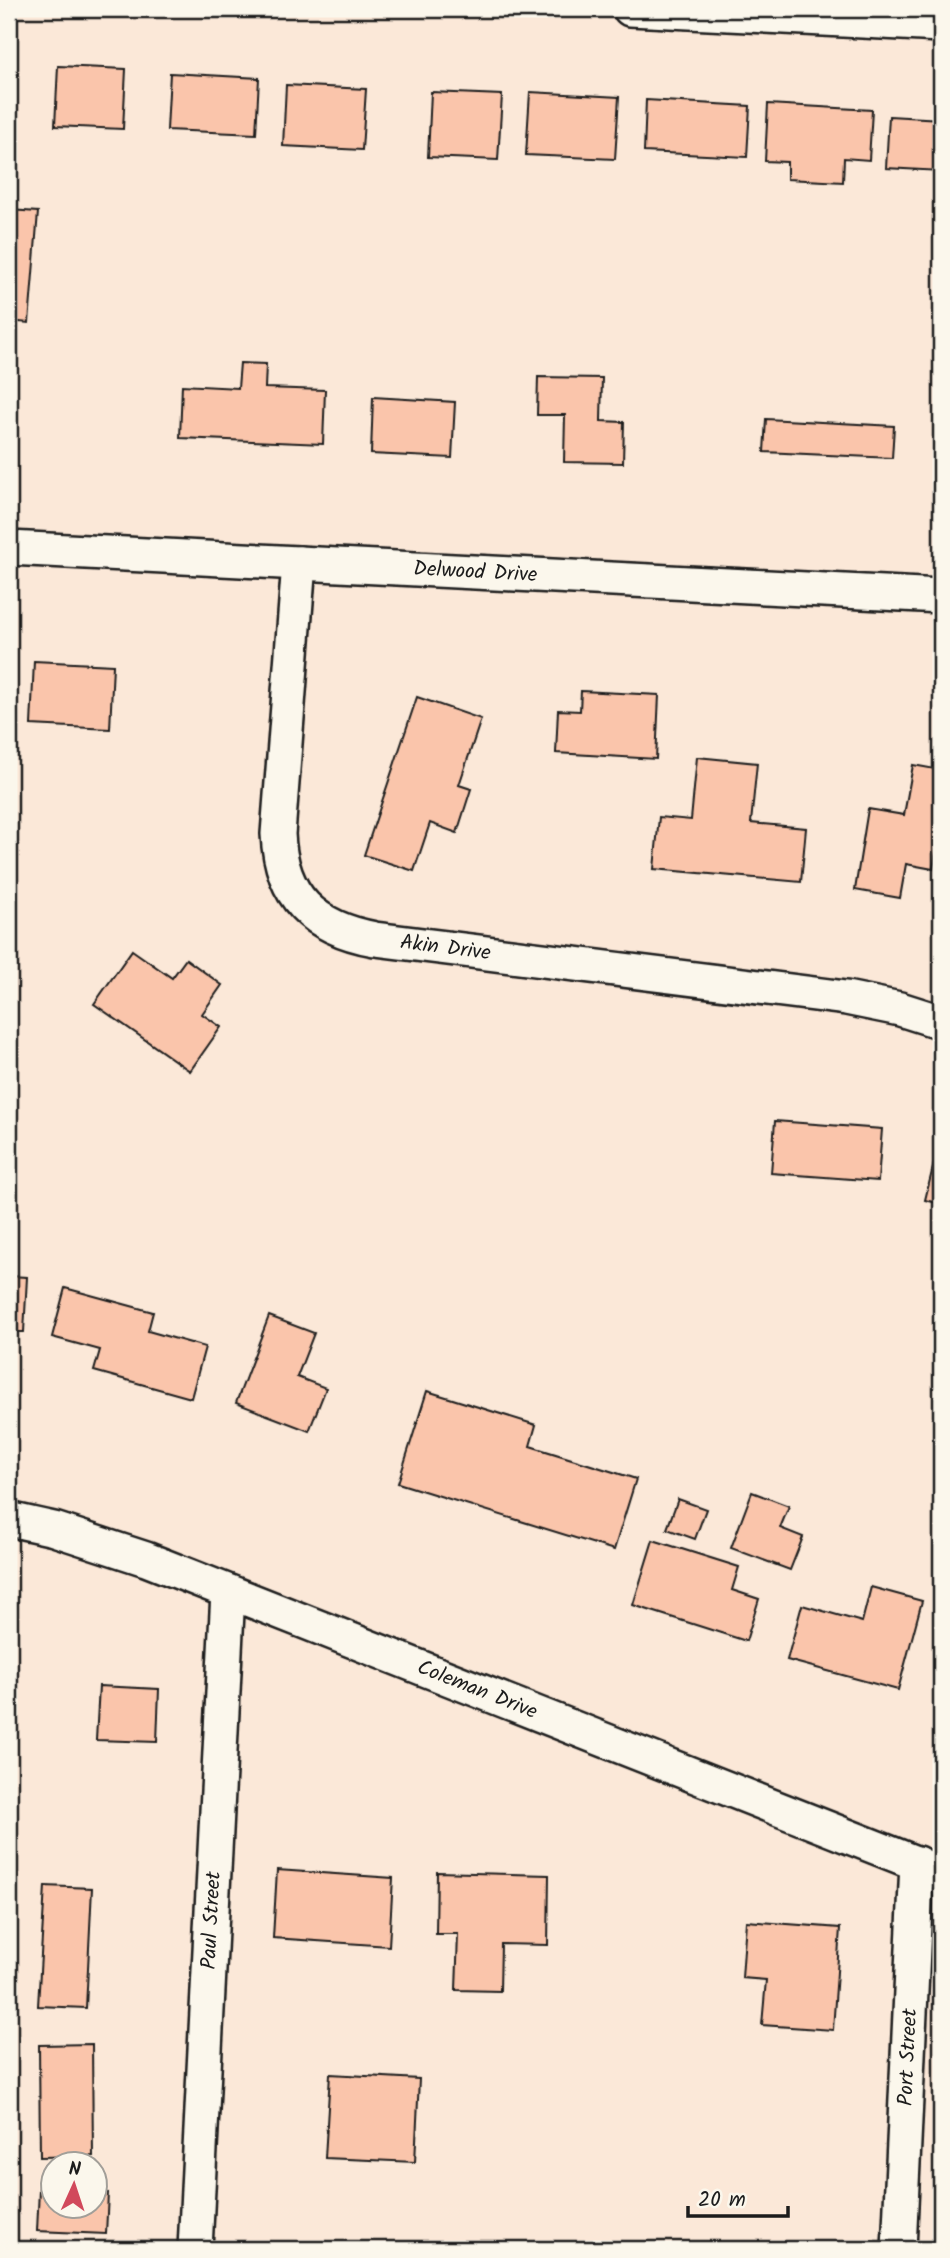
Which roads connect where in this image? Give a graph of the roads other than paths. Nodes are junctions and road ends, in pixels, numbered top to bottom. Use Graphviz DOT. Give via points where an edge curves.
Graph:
graph roads {
  1 [pos="630,9"];
  2 [pos="941,25"];
  3 [pos="9,548"];
  4 [pos="299,564"];
  5 [pos="941,596"];
  6 [pos="941,1022"];
  7 [pos="9,1519"];
  8 [pos="228,1592"];
  9 [pos="929,1868"];
  10 [pos="195,2249"];
  11 [pos="899,2249"];
  1 -- 2 [label="street"];
  3 -- 4 [label="street, Delwood Drive"];
  4 -- 5 [label="street, Delwood Drive"];
  4 -- 6 [label="street, Akin Drive" via="278,843 290,888 316,917 343,932 375,939 846,998"];
  7 -- 8 [label="street, Coleman Drive" via="114,1548"];
  8 -- 9 [label="street, Coleman Drive"];
  8 -- 10 [label="street, Paul Street"];
  9 -- 11 [label="street, Port Street"];
}
